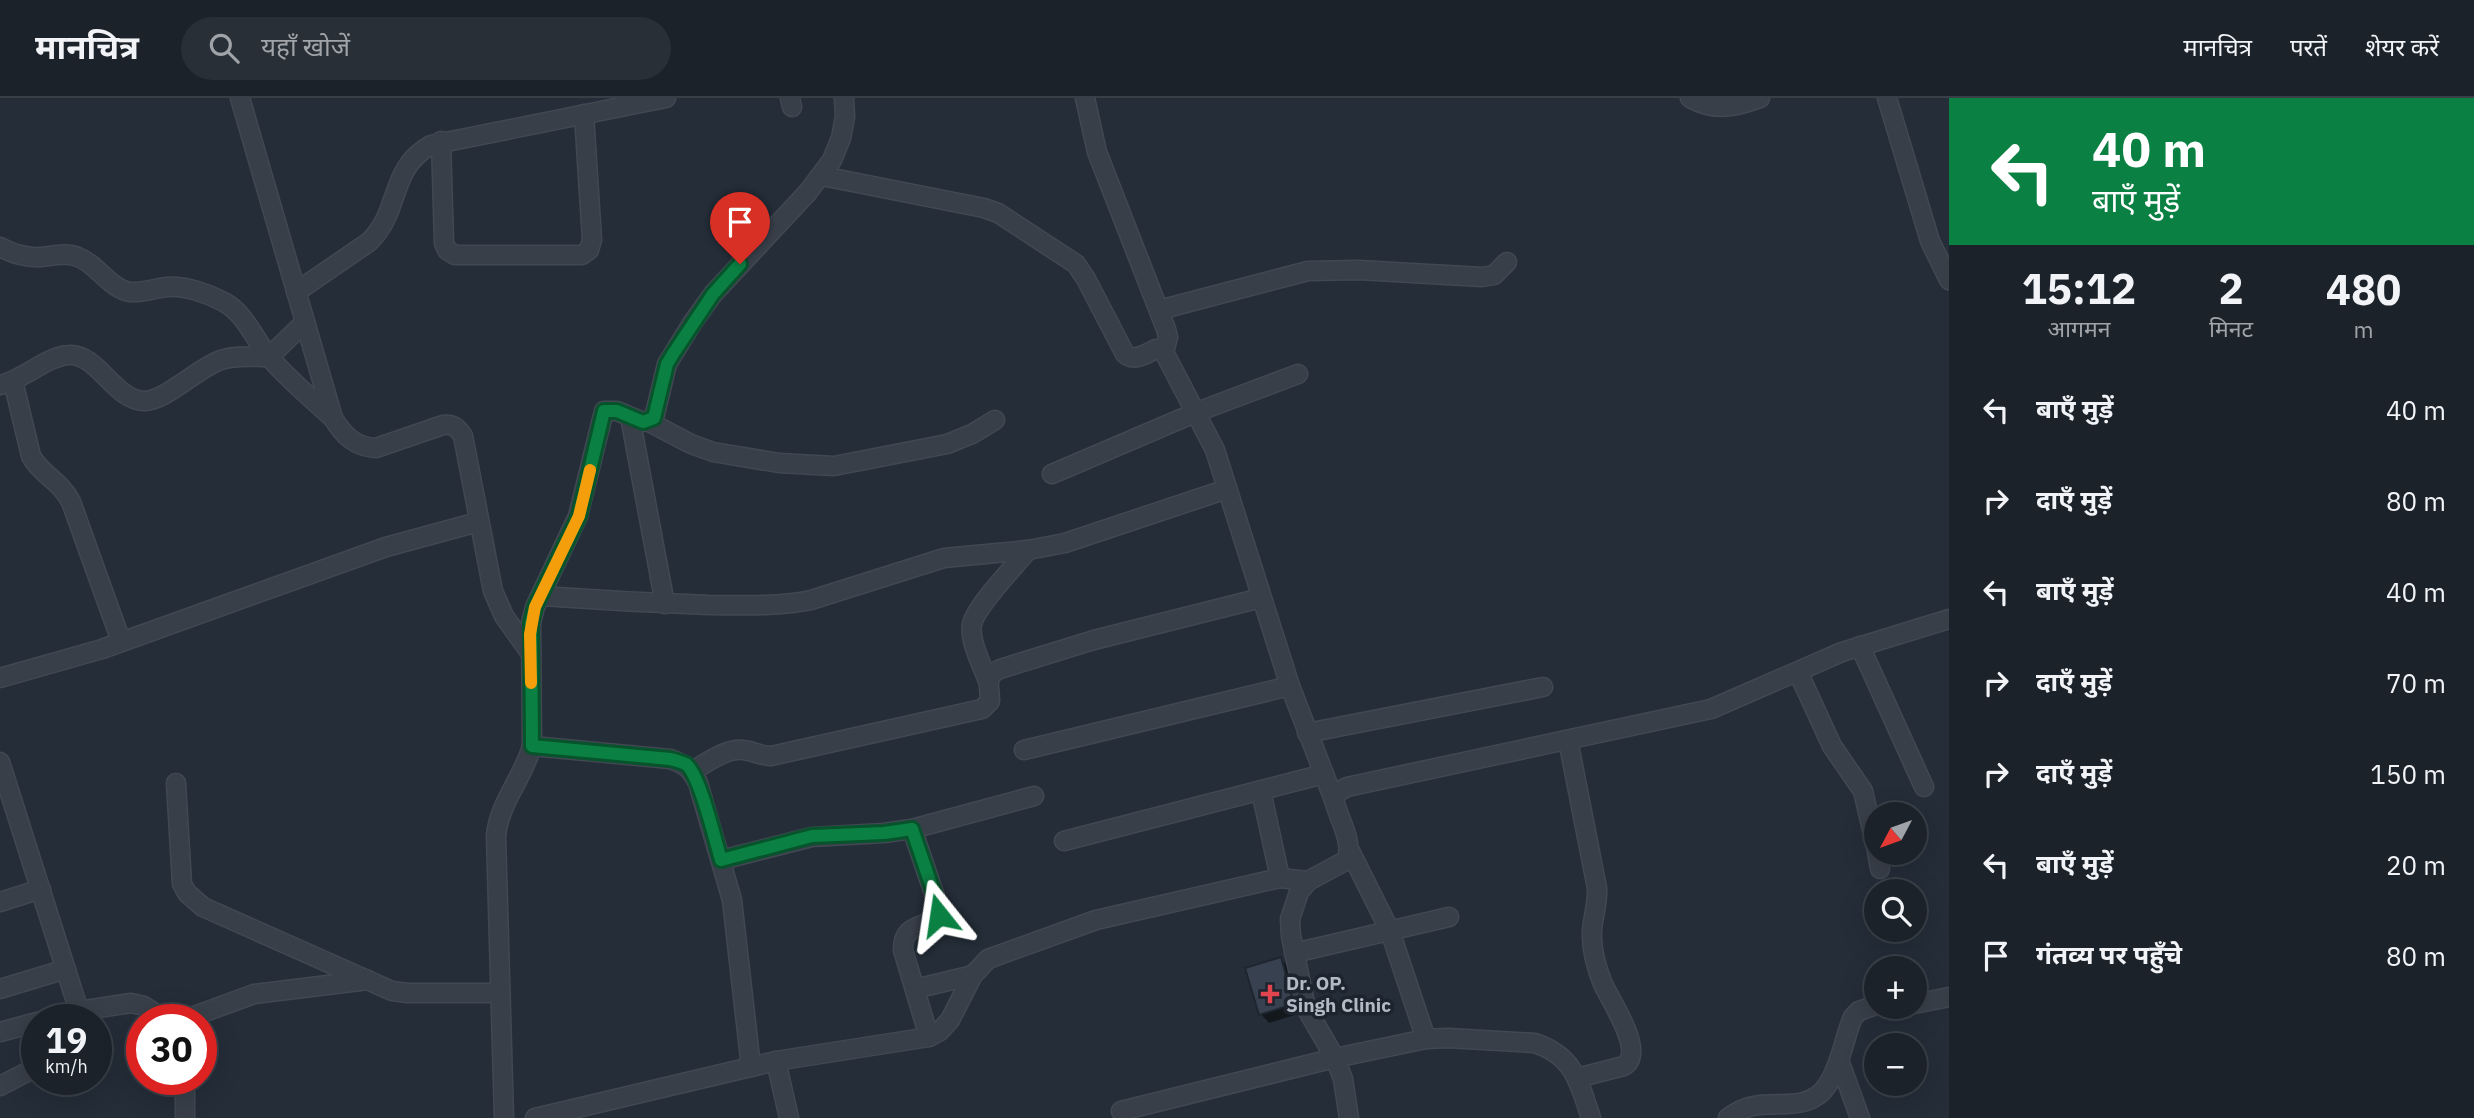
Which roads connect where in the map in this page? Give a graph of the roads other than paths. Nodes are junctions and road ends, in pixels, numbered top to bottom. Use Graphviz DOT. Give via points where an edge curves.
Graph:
graph roads {
  1 [pos="240,98"];
  2 [pos="666,98"];
  3 [pos="844,98"];
  4 [pos="1085,98"];
  5 [pos="1690,98"];
  6 [pos="1760,98"];
  7 [pos="1887,98"];
  8 [pos="584,114"];
  9 [pos="440,141"];
  10 [pos="822,176"];
  11 [pos="0,247"];
  12 [pos="1507,262"];
  13 [pos="1949,280"];
  14 [pos="296,292"];
  15 [pos="1158,310"];
  16 [pos="305,322"];
  17 [pos="1164,352"];
  18 [pos="269,357"];
  19 [pos="1298,373"];
  20 [pos="7,383"];
  21 [pos="1197,412"];
  22 [pos="630,417"];
  23 [pos="332,418"];
  24 [pos="995,420"];
  25 [pos="649,422"];
  26 [pos="1052,474"];
  27 [pos="1227,489"];
  28 [pos="478,522"];
  29 [pos="1028,550"];
  30 [pos="541,596"];
  31 [pos="1261,598"];
  32 [pos="665,604"];
  33 [pos="1949,619"];
  34 [pos="121,641"];
  35 [pos="1860,646"];
  36 [pos="531,653"];
  37 [pos="1798,672"];
  38 [pos="0,678"];
  39 [pos="988,681"];
  40 [pos="1290,686"];
  41 [pos="1543,687"];
  42 [pos="1307,733"];
  43 [pos="1568,740"];
  44 [pos="532,746"];
  45 [pos="1024,750"];
  46 [pos="0,762"];
  47 [pos="692,771"];
  48 [pos="1324,774"];
  49 [pos="176,783"];
  50 [pos="1924,787"];
  51 [pos="1261,791"];
  52 [pos="1034,796"];
  53 [pos="1334,800"];
  54 [pos="1866,802"];
  55 [pos="912,829"];
  56 [pos="1064,841"];
  57 [pos="1350,851"];
  58 [pos="721,860"];
  59 [pos="1280,878"];
  60 [pos="1308,881"];
  61 [pos="41,890"];
  62 [pos="0,902"];
  63 [pos="1449,917"];
  64 [pos="1390,931"];
  65 [pos="1294,953"];
  66 [pos="66,969"];
  67 [pos="973,975"];
  68 [pos="368,980"];
  69 [pos="0,989"];
  70 [pos="915,989"];
  71 [pos="500,993"];
  72 [pos="1949,997"];
  73 [pos="1927,1001"];
  74 [pos="76,1004"];
  75 [pos="217,1008"];
  76 [pos="1864,1009"];
  77 [pos="21,1026"];
  78 [pos="0,1032"];
  79 [pos="929,1037"];
  80 [pos="1426,1039"];
  81 [pos="1335,1058"];
  82 [pos="1839,1060"];
  83 [pos="776,1061"];
  84 [pos="751,1067"];
  85 [pos="21,1075"];
  86 [pos="1577,1078"];
  87 [pos="0,1086"];
  88 [pos="185,1095"];
  89 [pos="1121,1111"];
  90 [pos="185,1118"];
  91 [pos="504,1118"];
  92 [pos="535,1118"];
  93 [pos="789,1118"];
  94 [pos="1349,1118"];
  95 [pos="1591,1118"];
  96 [pos="1728,1118"];
  97 [pos="1860,1118"];
  1 -- 14 [label="street"];
  2 -- 8 [label="street"];
  3 -- 10 [label="street" via="841,138"];
  4 -- 15 [label="street" via="1097,152"];
  5 -- 6 [label="street" via="1723,108"];
  7 -- 13 [label="street" via="1930,241"];
  8 -- 9 [label="street"];
  8 -- 9 [label="street" via="592,240 590,250 582,255 455,255 447,250 443,243"];
  9 -- 14 [label="street" via="422,150 406,168 379,233"];
  10 -- 17 [label="street" via="998,213 1076,264 1129,358 1156,349"];
  10 -- 25 [label="street" via="699,313 667,364 657,413"];
  11 -- 18 [label="street" via="26,257 77,256 128,292 172,286 207,295 236,310"];
  12 -- 15 [label="street" via="1494,275 1482,277 1308,271"];
  14 -- 16 [label="street"];
  15 -- 17 [label="street" via="1168,337"];
  16 -- 18 [label="street"];
  16 -- 23 [label="street"];
  17 -- 21 [label="street"];
  18 -- 20 [label="street" via="222,359 146,401 131,398 86,360 70,354"];
  18 -- 23 [label="street"];
  19 -- 21 [label="street"];
  20 -- 34 [label="street" via="35,464 59,483 71,502"];
  21 -- 26 [label="street"];
  21 -- 27 [label="street"];
  22 -- 25 [label="street"];
  22 -- 30 [label="street" via="604,411 579,516"];
  22 -- 32 [label="street"];
  23 -- 28 [label="street" via="352,442 376,449 451,424 463,436"];
  24 -- 25 [label="street" via="947,444 834,466 727,455 691,444"];
  27 -- 29 [label="street"];
  27 -- 31 [label="street"];
  28 -- 34 [label="street" via="386,547"];
  28 -- 36 [label="street" via="498,606"];
  29 -- 32 [label="street" via="944,558 792,604"];
  29 -- 39 [label="street" via="972,624"];
  30 -- 32 [label="street"];
  30 -- 36 [label="street" via="531,623"];
  31 -- 39 [label="street" via="1000,669"];
  31 -- 40 [label="street"];
  33 -- 35 [label="street"];
  34 -- 38 [label="street"];
  35 -- 37 [label="street"];
  35 -- 50 [label="street"];
  36 -- 44 [label="street"];
  37 -- 43 [label="street" via="1711,709"];
  37 -- 54 [label="street" via="1832,746"];
  39 -- 47 [label="street" via="990,701 982,709 771,756 732,751"];
  40 -- 42 [label="street"];
  40 -- 45 [label="street"];
  41 -- 42 [label="street"];
  42 -- 48 [label="street"];
  43 -- 53 [label="street" via="1347,787"];
  43 -- 86 [label="street" via="1597,888 1594,954 1632,1056 1624,1066"];
  44 -- 47 [label="street" via="670,759"];
  44 -- 71 [label="street" via="497,824"];
  46 -- 61 [label="street"];
  47 -- 58 [label="street"];
  48 -- 51 [label="street"];
  48 -- 53 [label="street"];
  49 -- 68 [label="street" via="182,884 187,893 214,913"];
  51 -- 56 [label="street"];
  51 -- 59 [label="street"];
  52 -- 55 [label="street"];
  53 -- 57 [label="street"];
  55 -- 58 [label="street" via="812,836"];
  55 -- 70 [label="street" via="939,908 934,920 905,934 903,950"];
  57 -- 60 [label="street" via="1340,866"];
  57 -- 64 [label="street"];
  58 -- 84 [label="street" via="735,918"];
  59 -- 60 [label="street"];
  59 -- 67 [label="street" via="1096,920 988,959"];
  60 -- 65 [label="street" via="1290,919"];
  61 -- 62 [label="street"];
  61 -- 66 [label="street"];
  63 -- 64 [label="street"];
  64 -- 65 [label="street"];
  64 -- 80 [label="street"];
  65 -- 81 [label="street" via="1306,1008"];
  66 -- 69 [label="street"];
  66 -- 74 [label="street"];
  67 -- 70 [label="street"];
  67 -- 79 [label="street" via="950,1020"];
  68 -- 71 [label="street" via="400,993"];
  68 -- 75 [label="street" via="254,994"];
  70 -- 79 [label="street"];
  71 -- 91 [label="street"];
  72 -- 73 [label="street"];
  76 -- 82 [label="street" via="1853,1017"];
  77 -- 78 [label="street"];
  79 -- 83 [label="street"];
  80 -- 81 [label="street"];
  80 -- 86 [label="street" via="1535,1043 1559,1054"];
  81 -- 89 [label="street"];
  81 -- 94 [label="street"];
  82 -- 96 [label="street" via="1829,1084 1816,1096 1792,1105 1756,1105"];
  82 -- 97 [label="street"];
  83 -- 84 [label="street"];
  83 -- 93 [label="street"];
  84 -- 92 [label="street"];
  85 -- 87 [label="street"];
  86 -- 95 [label="street"];
  88 -- 90 [label="street"];
}
